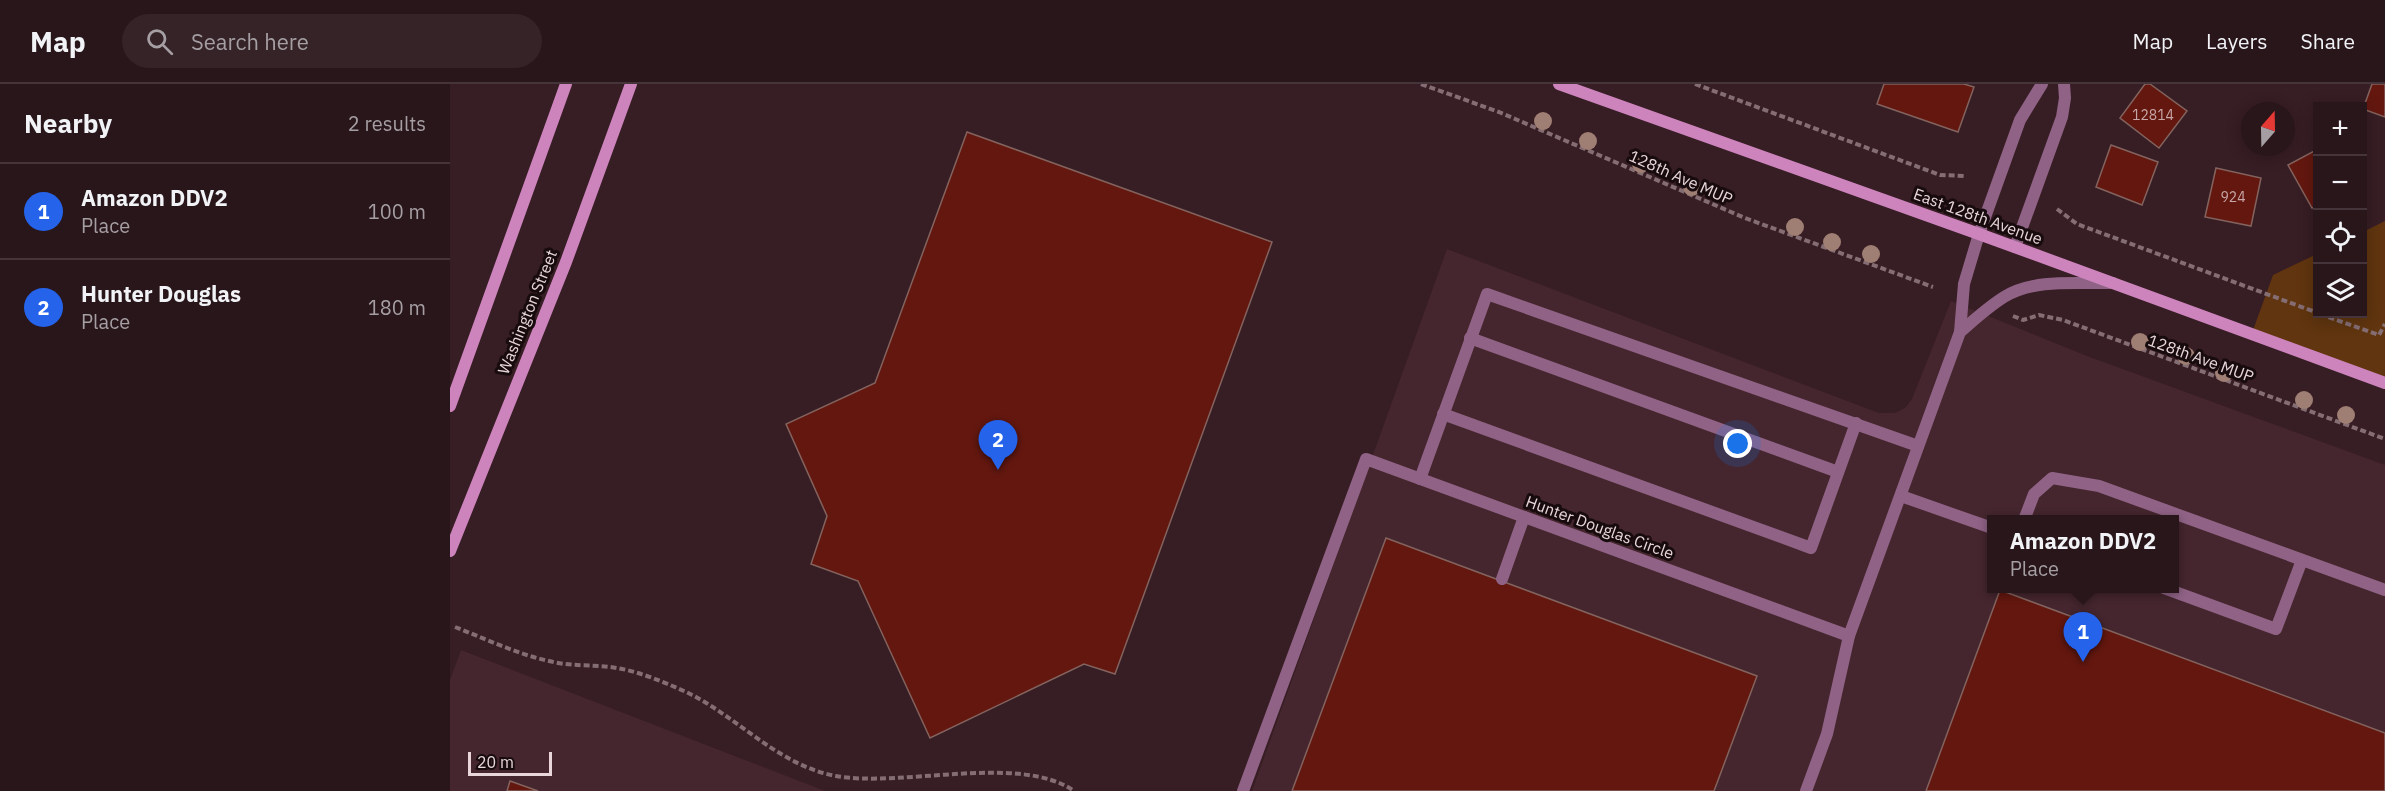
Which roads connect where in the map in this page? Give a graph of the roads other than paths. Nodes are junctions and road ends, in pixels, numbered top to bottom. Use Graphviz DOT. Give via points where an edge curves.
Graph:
graph roads {
  1 [pos="566,84"];
  2 [pos="631,84"];
  3 [pos="1559,84"];
  4 [pos="2042,84"];
  5 [pos="2064,84"];
  6 [pos="1979,234"];
  7 [pos="2015,247"];
  8 [pos="2116,283"];
  9 [pos="1960,332"];
  10 [pos="1470,338"];
  11 [pos="2385,383"];
  12 [pos="450,406"];
  13 [pos="1443,414"];
  14 [pos="1856,423"];
  15 [pos="1918,446"];
  16 [pos="1838,472"];
  17 [pos="1420,479"];
  18 [pos="1901,496"];
  19 [pos="2026,515"];
  20 [pos="2179,515"];
  21 [pos="2179,515"];
  22 [pos="1524,517"];
  23 [pos="1987,526"];
  24 [pos="450,551"];
  25 [pos="2302,560"];
  26 [pos="1502,579"];
  27 [pos="2385,590"];
  28 [pos="2177,593"];
  29 [pos="1850,636"];
  30 [pos="1243,791"];
  31 [pos="1806,791"];
  1 -- 12 [label="main road"];
  2 -- 24 [label="main road, Washington Street" via="566,262"];
  3 -- 6 [label="main road, East 128th Avenue"];
  4 -- 6 [label="street" via="2020,120"];
  5 -- 7 [label="street" via="2061,117"];
  6 -- 7 [label="main road, East 128th Avenue"];
  6 -- 9 [label="street" via="1964,284"];
  7 -- 8 [label="main road, East 128th Avenue"];
  8 -- 9 [label="street" via="2055,284 2020,291 2005,296"];
  8 -- 11 [label="main road, East 128th Avenue"];
  9 -- 15 [label="street"];
  10 -- 13 [label="street"];
  10 -- 14 [label="street" via="1487,294"];
  10 -- 16 [label="street"];
  13 -- 16 [label="street" via="1811,548"];
  13 -- 17 [label="street"];
  14 -- 15 [label="street"];
  14 -- 16 [label="street"];
  15 -- 18 [label="street"];
  17 -- 22 [label="street, Hunter Douglas Circle"];
  17 -- 30 [label="street, Hunter Douglas Circle" via="1366,459"];
  18 -- 23 [label="street"];
  18 -- 29 [label="street"];
  19 -- 20 [label="street" via="2034,494 2052,478 2099,486"];
  21 -- 25 [label="street"];
  22 -- 26 [label="street"];
  22 -- 29 [label="street, Hunter Douglas Circle"];
  25 -- 27 [label="street"];
  25 -- 28 [label="street" via="2276,629"];
  29 -- 31 [label="street" via="1827,735"];
}
